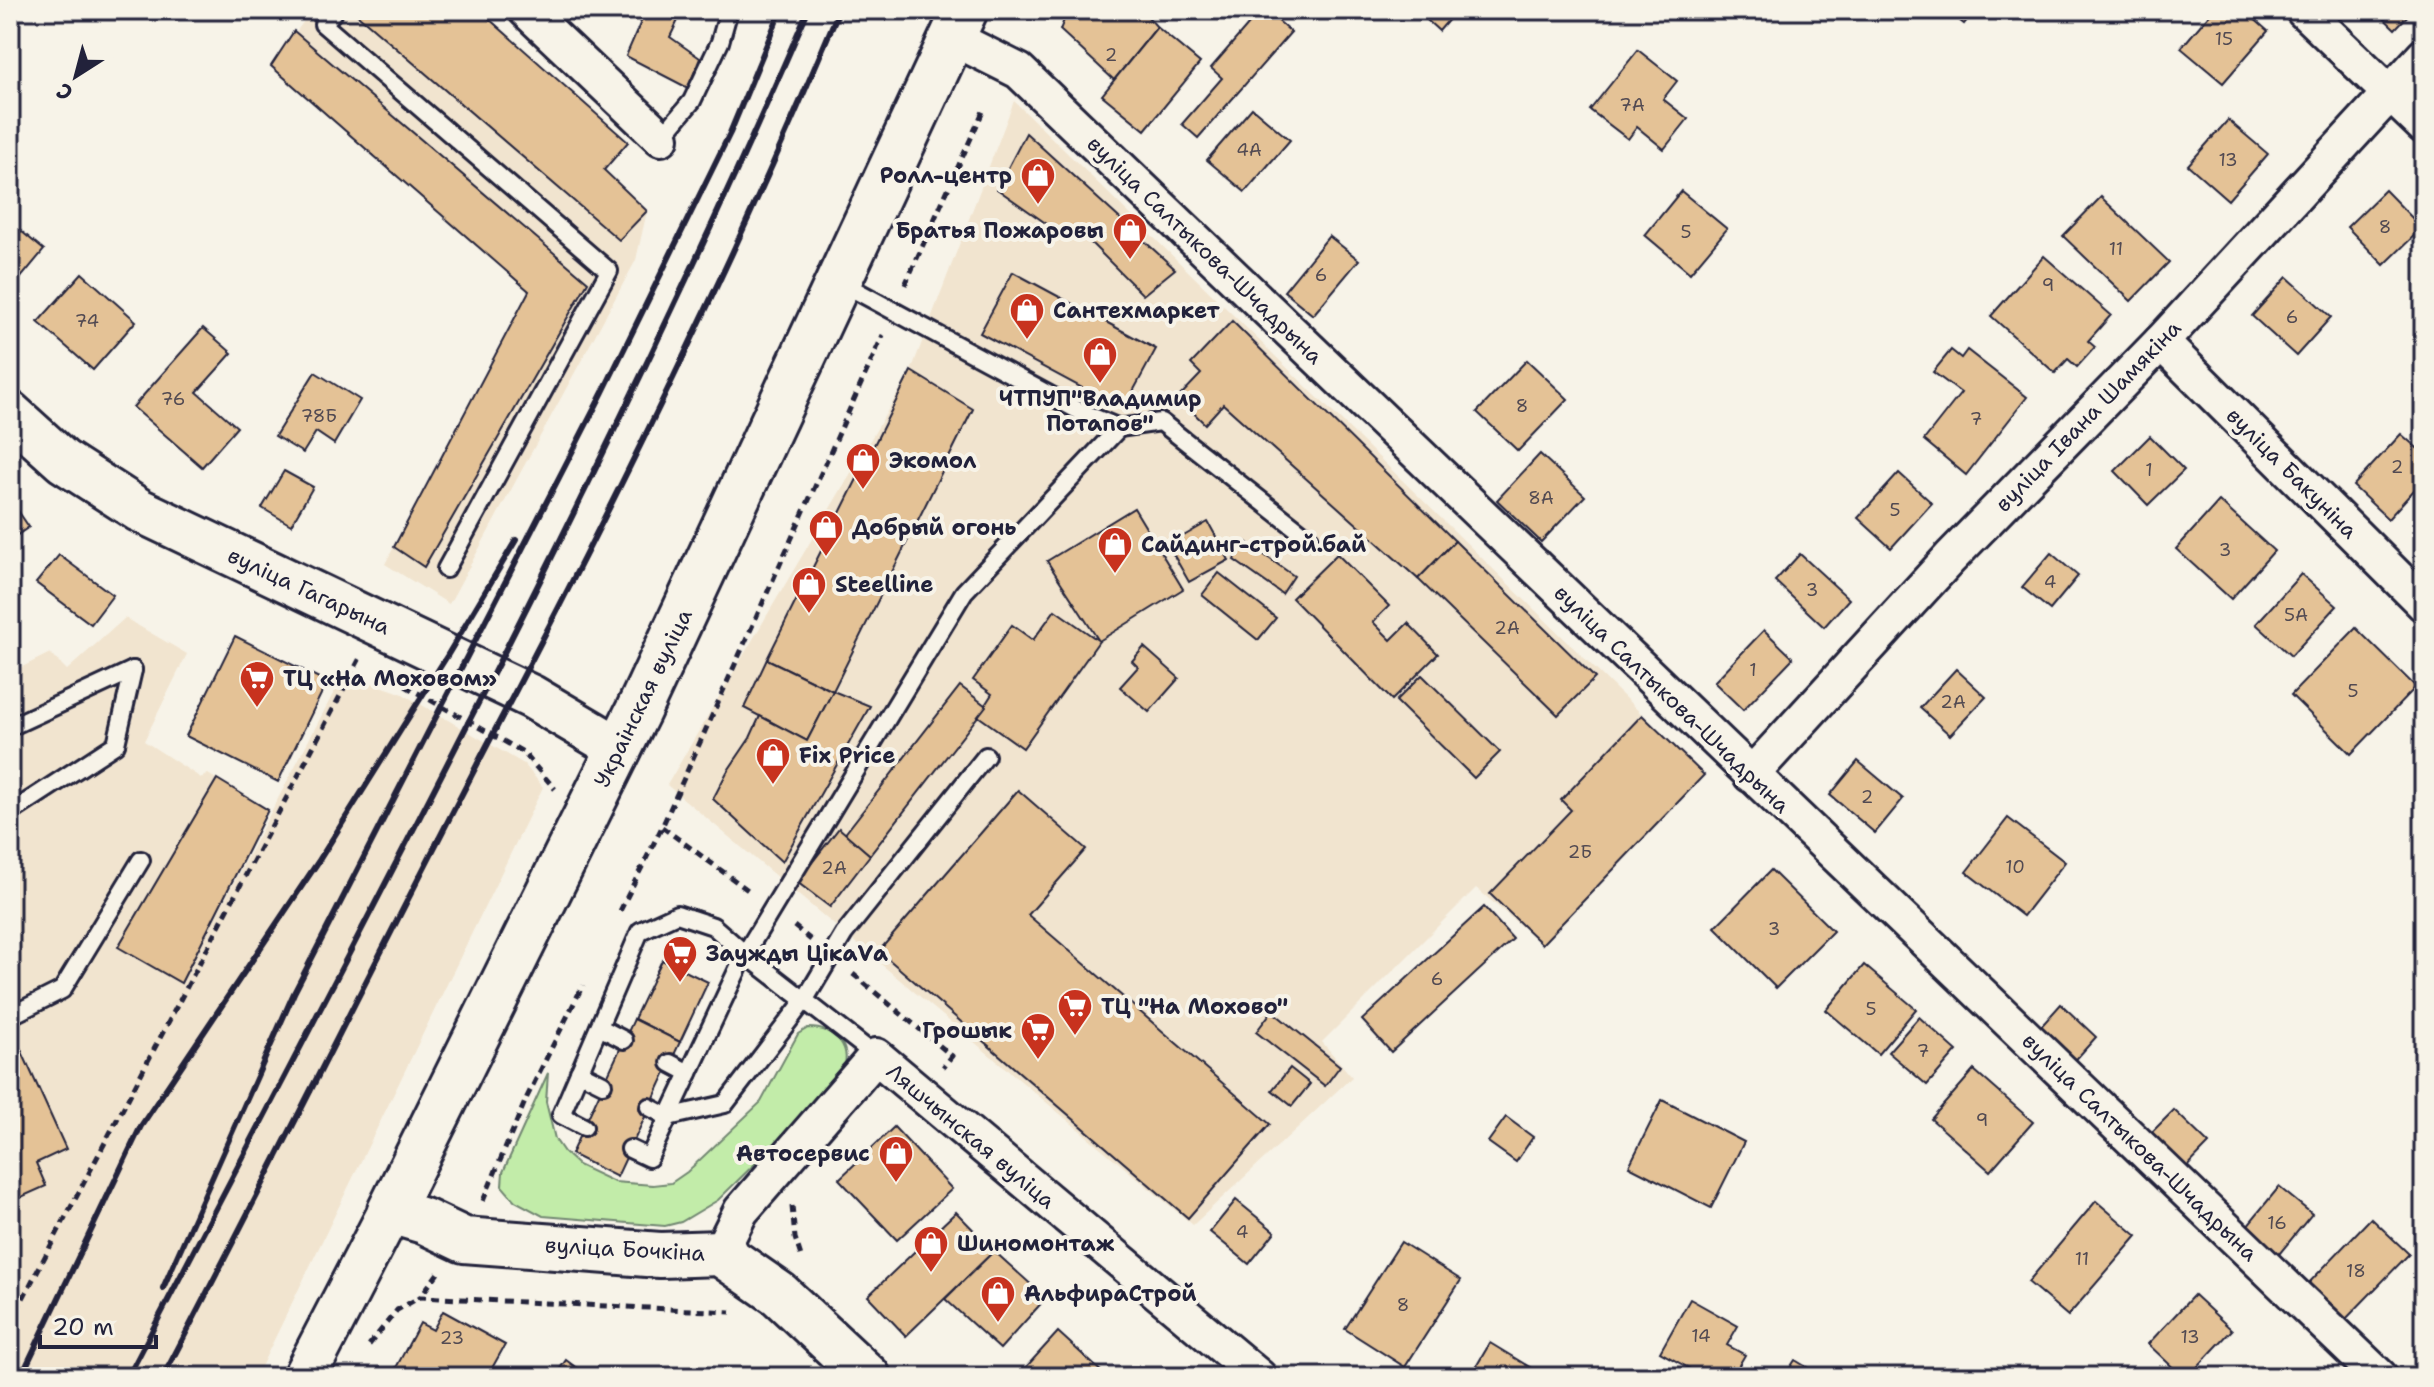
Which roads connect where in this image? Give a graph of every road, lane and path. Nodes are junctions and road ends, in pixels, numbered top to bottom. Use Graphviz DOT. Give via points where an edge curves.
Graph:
graph roads {
  1 [pos="335,10"];
  2 [pos="526,10"];
  3 [pos="729,10"];
  4 [pos="2303,10"];
  5 [pos="959,24"];
  6 [pos="2424,56"];
  7 [pos="2389,92"];
  8 [pos="2424,126"];
  9 [pos="661,138"];
  10 [pos="839,281"];
  11 [pos="2161,342"];
  12 [pos="10,413"];
  13 [pos="1119,428"];
  14 [pos="1310,539"];
  15 [pos="446,569"];
  16 [pos="2424,604"];
  17 [pos="372,666"];
  18 [pos="385,674"];
  19 [pos="10,727"];
  20 [pos="620,749"];
  21 [pos="986,756"];
  22 [pos="1751,775"];
  23 [pos="559,792"];
  24 [pos="10,813"];
  25 [pos="141,860"];
  26 [pos="745,954"];
  27 [pos="804,1001"];
  28 [pos="10,1016"];
  29 [pos="599,1027"];
  30 [pos="624,1040"];
  31 [pos="876,1056"];
  32 [pos="670,1063"];
  33 [pos="579,1072"];
  34 [pos="689,1073"];
  35 [pos="603,1084"];
  36 [pos="649,1107"];
  37 [pos="668,1117"];
  38 [pos="584,1127"];
  39 [pos="630,1149"];
  40 [pos="390,1211"];
  41 [pos="720,1253"];
  42 [pos="420,1297"];
  43 [pos="10,1323"];
  44 [pos="313,1359"];
  45 [pos="868,1377"];
  46 [pos="1259,1377"];
  47 [pos="2380,1377"];
  1 -- 15 [label="lane" via="323,24 609,271"];
  2 -- 9 [label="street"];
  3 -- 9 [label="lane" via="692,101"];
  4 -- 7 [label="street"];
  5 -- 10 [label="main road, Украінская вуліца"];
  5 -- 22 [label="street, вуліца Салтыкова-Шчадрына" via="1019,71"];
  6 -- 7 [label="street, вуліца Івана Шамякіна"];
  7 -- 8 [label="street"];
  7 -- 11 [label="street, вуліца Івана Шамякіна"];
  10 -- 13 [label="lane"];
  10 -- 20 [label="main road, Украінская вуліца"];
  11 -- 16 [label="street, вуліца Бакуніна"];
  11 -- 22 [label="street, вуліца Івана Шамякіна" via="1950,558"];
  12 -- 20 [label="street, вуліца Гагарына" via="63,461 139,510 532,697"];
  13 -- 14 [label="lane" via="1161,422"];
  13 -- 26 [label="lane" via="964,592"];
  17 -- 43 [label="path" via="360,658"];
  18 -- 23 [label="path" via="523,752"];
  19 -- 24 [label="lane" via="133,670 116,744"];
  20 -- 40 [label="main road, Украінская вуліца"];
  21 -- 27 [label="lane" via="844,934"];
  22 -- 47 [label="street, вуліца Салтыкова-Шчадрына"];
  25 -- 28 [label="lane" via="62,990"];
  26 -- 27 [label="lane"];
  26 -- 29 [label="lane" via="713,926 677,914 640,931"];
  26 -- 34 [label="lane"];
  27 -- 31 [label="lane"];
  27 -- 37 [label="lane" via="725,1104"];
  29 -- 30 [label="lane"];
  29 -- 33 [label="lane"];
  31 -- 41 [label="street, Ляшчынская вуліца" via="741,1211"];
  31 -- 46 [label="street, Ляшчынская вуліца"];
  32 -- 34 [label="lane"];
  33 -- 35 [label="lane"];
  33 -- 38 [label="lane" via="561,1115"];
  34 -- 37 [label="lane"];
  36 -- 37 [label="lane"];
  37 -- 39 [label="lane" via="649,1158"];
  40 -- 41 [label="main road, вуліца Бочкіна" via="464,1240 660,1255"];
  40 -- 44 [label="street, Украінская вуліца"];
  41 -- 45 [label="main road, вуліца Бочкіна" via="779,1294"];
  42 -- 44 [label="path" via="397,1310 359,1358"];
}
